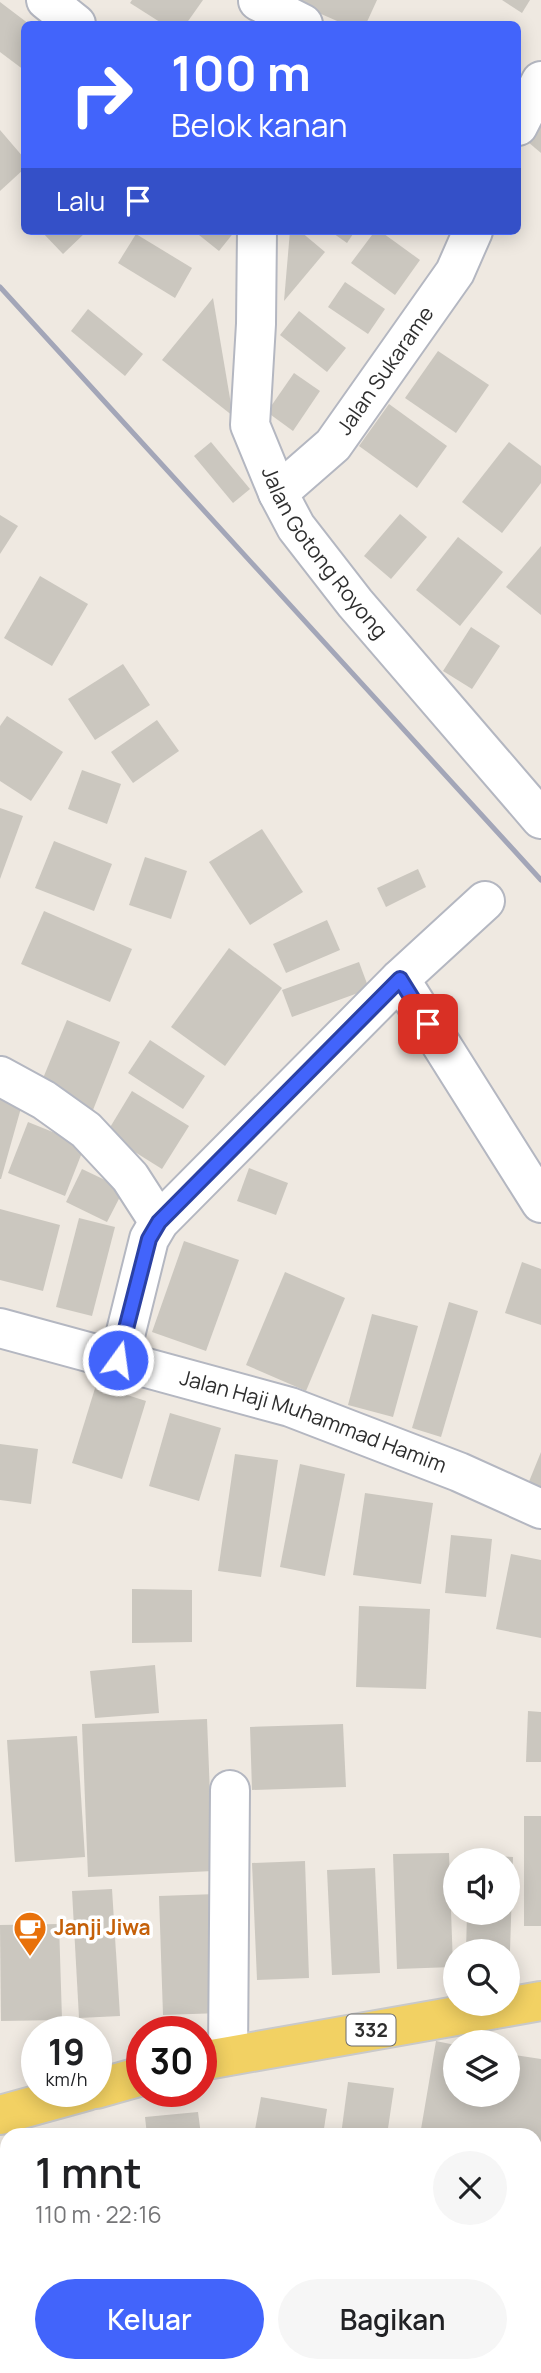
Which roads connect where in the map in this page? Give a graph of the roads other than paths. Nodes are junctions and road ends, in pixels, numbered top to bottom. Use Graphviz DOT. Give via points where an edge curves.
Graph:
graph roads {
  1 [pos="46,0"];
  2 [pos="258,9"];
  3 [pos="72,21"];
  4 [pos="294,21"];
  5 [pos="541,81"];
  6 [pos="521,120"];
  7 [pos="257,235"];
  8 [pos="471,235"];
  9 [pos="278,493"];
  10 [pos="541,819"];
  11 [pos="485,901"];
  12 [pos="400,979"];
  13 [pos="0,1076"];
  14 [pos="541,1203"];
  15 [pos="159,1222"];
  16 [pos="0,1328"];
  17 [pos="118,1360"];
  18 [pos="541,1509"];
  19 [pos="230,1790"];
  20 [pos="541,2001"];
  21 [pos="217,2022"];
  22 [pos="217,2058"];
  23 [pos="29,2107"];
  24 [pos="0,2115"];
  1 -- 3 [label="street"];
  2 -- 4 [label="street"];
  5 -- 6 [label="street"];
  7 -- 9 [label="street, Jalan Gotong Royong" via="250,425"];
  8 -- 9 [label="street, Jalan Sukarame" via="456,272 333,445"];
  9 -- 10 [label="street, Jalan Gotong Royong" via="296,527 355,603"];
  11 -- 12 [label="street"];
  12 -- 14 [label="street"];
  12 -- 15 [label="street"];
  13 -- 15 [label="street" via="86,1130 130,1177"];
  15 -- 17 [label="street" via="149,1239"];
  16 -- 17 [label="street, Jalan Haji Muhammad Hamim"];
  17 -- 18 [label="street, Jalan Haji Muhammad Hamim" via="290,1407"];
  19 -- 21 [label="street"];
  20 -- 22 [label="main road, 332"];
  23 -- 24 [label="main road"];
}
